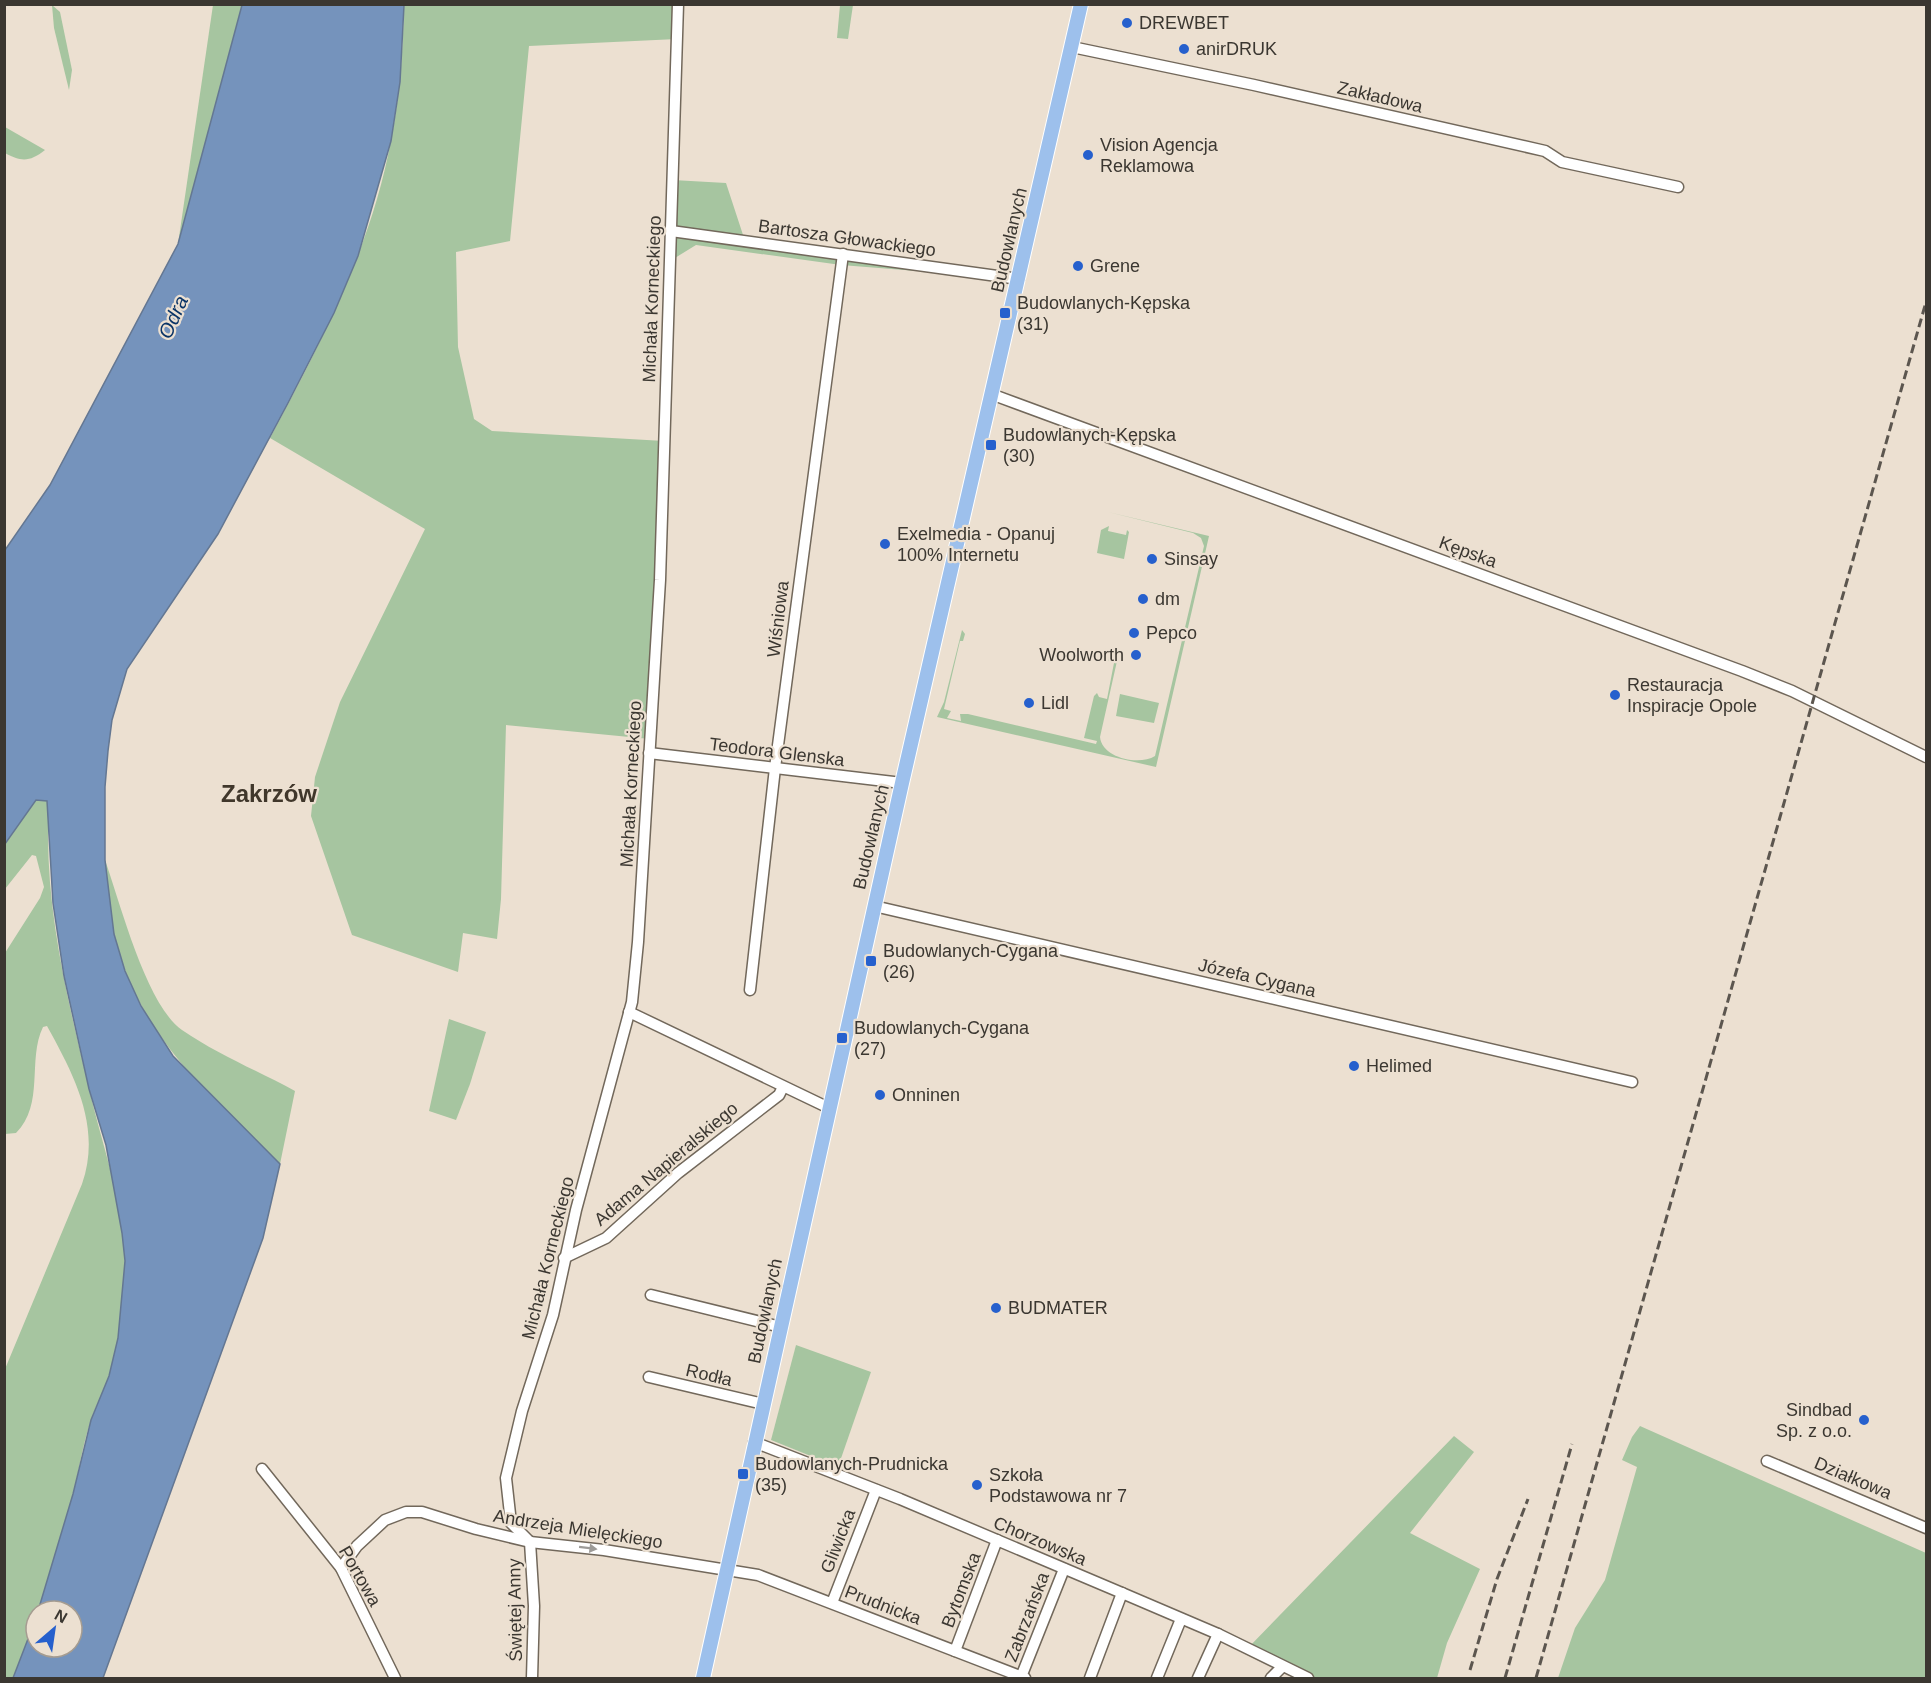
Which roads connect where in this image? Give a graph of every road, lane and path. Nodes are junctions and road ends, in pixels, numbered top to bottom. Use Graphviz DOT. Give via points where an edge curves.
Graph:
graph roads {
  1 [pos="678,4"];
  2 [pos="1081,4"];
  3 [pos="1072,47"];
  4 [pos="1678,187"];
  5 [pos="671,231"];
  6 [pos="843,254"];
  7 [pos="1019,279"];
  8 [pos="991,394"];
  9 [pos="649,753"];
  10 [pos="1926,757"];
  11 [pos="775,768"];
  12 [pos="902,783"];
  13 [pos="874,906"];
  14 [pos="750,990"];
  15 [pos="629,1012"];
  16 [pos="1632,1082"];
  17 [pos="783,1087"];
  18 [pos="829,1108"];
  19 [pos="564,1258"];
  20 [pos="651,1295"];
  21 [pos="781,1327"];
  22 [pos="649,1377"];
  23 [pos="762,1404"];
  24 [pos="754,1442"];
  25 [pos="1767,1461"];
  26 [pos="262,1469"];
  27 [pos="876,1490"];
  28 [pos="1926,1528"];
  29 [pos="997,1540"];
  30 [pos="530,1542"];
  31 [pos="341,1568"];
  32 [pos="727,1568"];
  33 [pos="1064,1569"];
  34 [pos="1122,1593"];
  35 [pos="832,1603"];
  36 [pos="1181,1619"];
  37 [pos="1218,1634"];
  38 [pos="955,1651"];
  39 [pos="1282,1667"];
  40 [pos="395,1678"];
  41 [pos="532,1678"];
  42 [pos="703,1678"];
  43 [pos="1023,1678"];
  44 [pos="1090,1678"];
  45 [pos="1157,1678"];
  46 [pos="1198,1678"];
  47 [pos="1271,1678"];
  48 [pos="1308,1678"];
  1 -- 5 [label="street, Michała Korneckiego"];
  2 -- 3 [label="main road, Budowlanych"];
  3 -- 4 [label="street, Zakładowa" via="1545,151 1562,162"];
  3 -- 7 [label="main road, Budowlanych"];
  5 -- 6 [label="street, Bartosza Głowackiego"];
  5 -- 9 [label="street, Michała Korneckiego" via="660,580"];
  6 -- 7 [label="street, Bartosza Głowackiego"];
  6 -- 11 [label="street, Wiśniowa"];
  7 -- 8 [label="main road, Budowlanych"];
  8 -- 10 [label="street, Kępska" via="1742,671 1792,691"];
  8 -- 12 [label="main road, Budowlanych"];
  9 -- 11 [label="street, Teodora Glenska"];
  9 -- 15 [label="street, Michała Korneckiego" via="638,942"];
  11 -- 12 [label="street, Teodora Glenska"];
  11 -- 14 [label="street, Wiśniowa"];
  12 -- 13 [label="main road, Budowlanych"];
  13 -- 16 [label="street, Józefa Cygana"];
  13 -- 18 [label="main road, Budowlanych"];
  15 -- 17 [label="street"];
  15 -- 19 [label="street, Michała Korneckiego"];
  17 -- 18 [label="street"];
  17 -- 19 [label="street, Adama Napieralskiego" via="779,1095 678,1173 606,1238"];
  18 -- 21 [label="main road, Budowlanych"];
  19 -- 30 [label="street, Michała Korneckiego" via="553,1315 522,1411 506,1478 511,1523"];
  20 -- 21 [label="street"];
  21 -- 23 [label="main road, Budowlanych"];
  22 -- 23 [label="street, Rodła"];
  23 -- 24 [label="main road, Budowlanych"];
  24 -- 27 [label="street, Chorzowska"];
  24 -- 32 [label="main road, Budowlanych"];
  25 -- 28 [label="street, Działkowa"];
  26 -- 31 [label="street, Portowa"];
  27 -- 29 [label="street, Chorzowska"];
  27 -- 35 [label="street, Gliwicka"];
  29 -- 33 [label="street, Chorzowska"];
  29 -- 38 [label="street, Bytomska"];
  30 -- 31 [label="street, Andrzeja Mielęckiego" via="422,1512 406,1512 385,1520 357,1546"];
  30 -- 32 [label="street, Andrzeja Mielęckiego, one-way"];
  30 -- 41 [label="street, Świętej Anny" via="534,1606"];
  31 -- 40 [label="street, Portowa"];
  32 -- 35 [label="street, Prudnicka" via="758,1575"];
  32 -- 42 [label="main road, Budowlanych"];
  33 -- 34 [label="street, Chorzowska"];
  33 -- 43 [label="street, Zabrzańska"];
  34 -- 36 [label="street, Chorzowska"];
  34 -- 44 [label="street"];
  35 -- 38 [label="street, Prudnicka"];
  36 -- 37 [label="street, Chorzowska"];
  36 -- 45 [label="street"];
  37 -- 39 [label="street, Chorzowska"];
  37 -- 46 [label="street"];
  38 -- 43 [label="street, Prudnicka"];
  39 -- 47 [label="street"];
  39 -- 48 [label="street, Chorzowska"];
}
